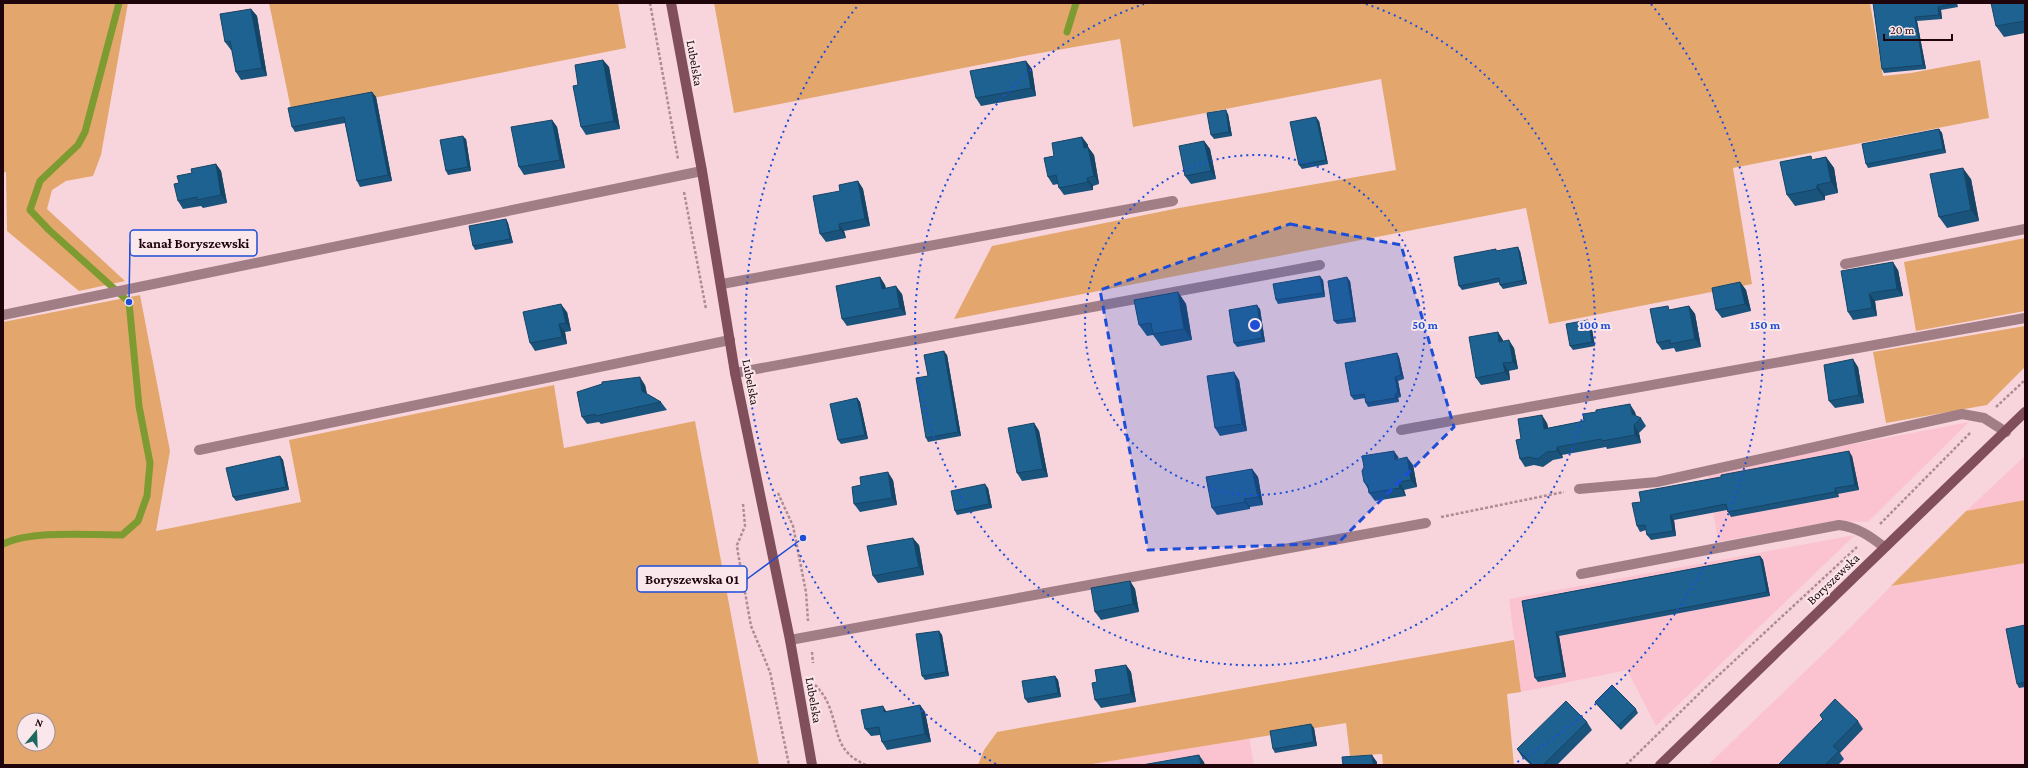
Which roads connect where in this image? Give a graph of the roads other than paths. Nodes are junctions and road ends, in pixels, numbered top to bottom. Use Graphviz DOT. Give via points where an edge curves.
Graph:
graph roads {
  1 [pos="671,3"];
  2 [pos="702,171"];
  3 [pos="1173,201"];
  4 [pos="2025,230"];
  5 [pos="1845,264"];
  6 [pos="1320,265"];
  7 [pos="722,284"];
  8 [pos="3,315"];
  9 [pos="2025,318"];
  10 [pos="730,340"];
  11 [pos="735,373"];
  12 [pos="2025,412"];
  13 [pos="1402,430"];
  14 [pos="2006,432"];
  15 [pos="199,450"];
  16 [pos="1579,489"];
  17 [pos="1426,523"];
  18 [pos="1884,547"];
  19 [pos="1581,574"];
  20 [pos="790,640"];
  21 [pos="812,765"];
  22 [pos="1660,765"];
  1 -- 2 [label="street, Lubelska"];
  2 -- 7 [label="street, Lubelska"];
  2 -- 8 [label="lane"];
  3 -- 7 [label="lane"];
  4 -- 5 [label="lane"];
  6 -- 11 [label="lane"];
  7 -- 10 [label="street, Lubelska"];
  9 -- 13 [label="lane"];
  10 -- 11 [label="street, Lubelska"];
  10 -- 15 [label="lane"];
  11 -- 20 [label="street, Lubelska"];
  12 -- 14 [label="street, Boryszewska"];
  14 -- 16 [label="lane" via="1984,418 1962,414 1657,482"];
  14 -- 18 [label="street, Boryszewska"];
  17 -- 20 [label="lane"];
  18 -- 19 [label="lane" via="1869,535 1852,527 1839,525"];
  18 -- 22 [label="street, Boryszewska"];
  20 -- 21 [label="street, Lubelska"];
}
